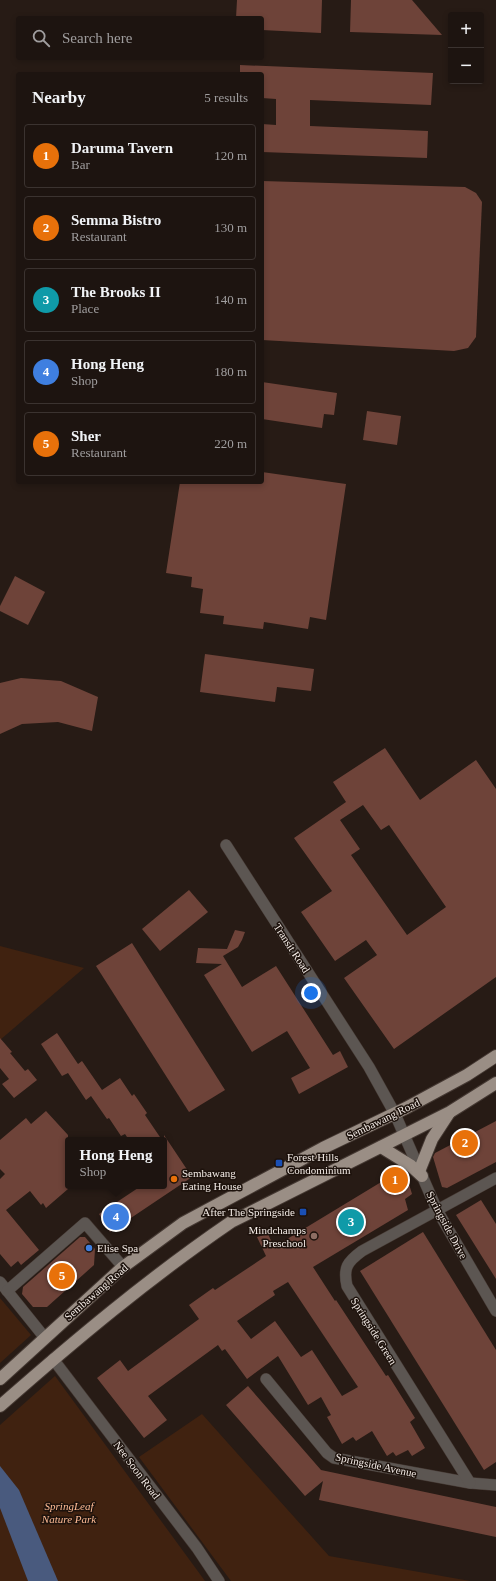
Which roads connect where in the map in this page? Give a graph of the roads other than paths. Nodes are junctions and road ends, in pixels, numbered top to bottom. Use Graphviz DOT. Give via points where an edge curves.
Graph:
graph roads {
  1 [pos="226,845"];
  2 [pos="496,1056"];
  3 [pos="496,1083"];
  4 [pos="450,1112"];
  5 [pos="395,1114"];
  6 [pos="405,1135"];
  7 [pos="380,1147"];
  8 [pos="421,1172"];
  9 [pos="496,1178"];
  10 [pos="437,1210"];
  11 [pos="124,1267"];
  12 [pos="4,1286"];
  13 [pos="496,1311"];
  14 [pos="45,1338"];
  15 [pos="53,1359"];
  16 [pos="5,1372"];
  17 [pos="0,1379"];
  18 [pos="266,1379"];
  19 [pos="0,1406"];
  20 [pos="470,1483"];
  21 [pos="496,1485"];
  22 [pos="219,1581"];
  1 -- 5 [label="street, Transit Road" via="369,1068"];
  2 -- 5 [label="main road, Sembawang Road" via="467,1075"];
  3 -- 4 [label="main road"];
  4 -- 6 [label="main road"];
  4 -- 8 [label="main road" via="432,1139"];
  5 -- 6 [label="street, Transit Road"];
  5 -- 11 [label="main road, Sembawang Road" via="323,1148 183,1223"];
  6 -- 7 [label="main road"];
  6 -- 8 [label="street, Springside Drive"];
  7 -- 8 [label="main road"];
  7 -- 15 [label="main road" via="231,1222 141,1287"];
  8 -- 10 [label="street, Springside Drive"];
  9 -- 10 [label="street, Springside Green"];
  10 -- 13 [label="street, Springside Drive"];
  10 -- 20 [label="street, Springside Green" via="362,1251 346,1266 345,1275 347,1286"];
  11 -- 12 [label="street" via="85,1224"];
  11 -- 14 [label="main road, Sembawang Road"];
  12 -- 14 [label="street"];
  14 -- 16 [label="main road, Sembawang Road"];
  15 -- 19 [label="main road"];
  15 -- 22 [label="street, Nee Soon Road" via="197,1548"];
  16 -- 17 [label="main road, Sembawang Road"];
  18 -- 20 [label="street, Springside Avenue" via="334,1458"];
  20 -- 21 [label="street, Springside Avenue"];
}
